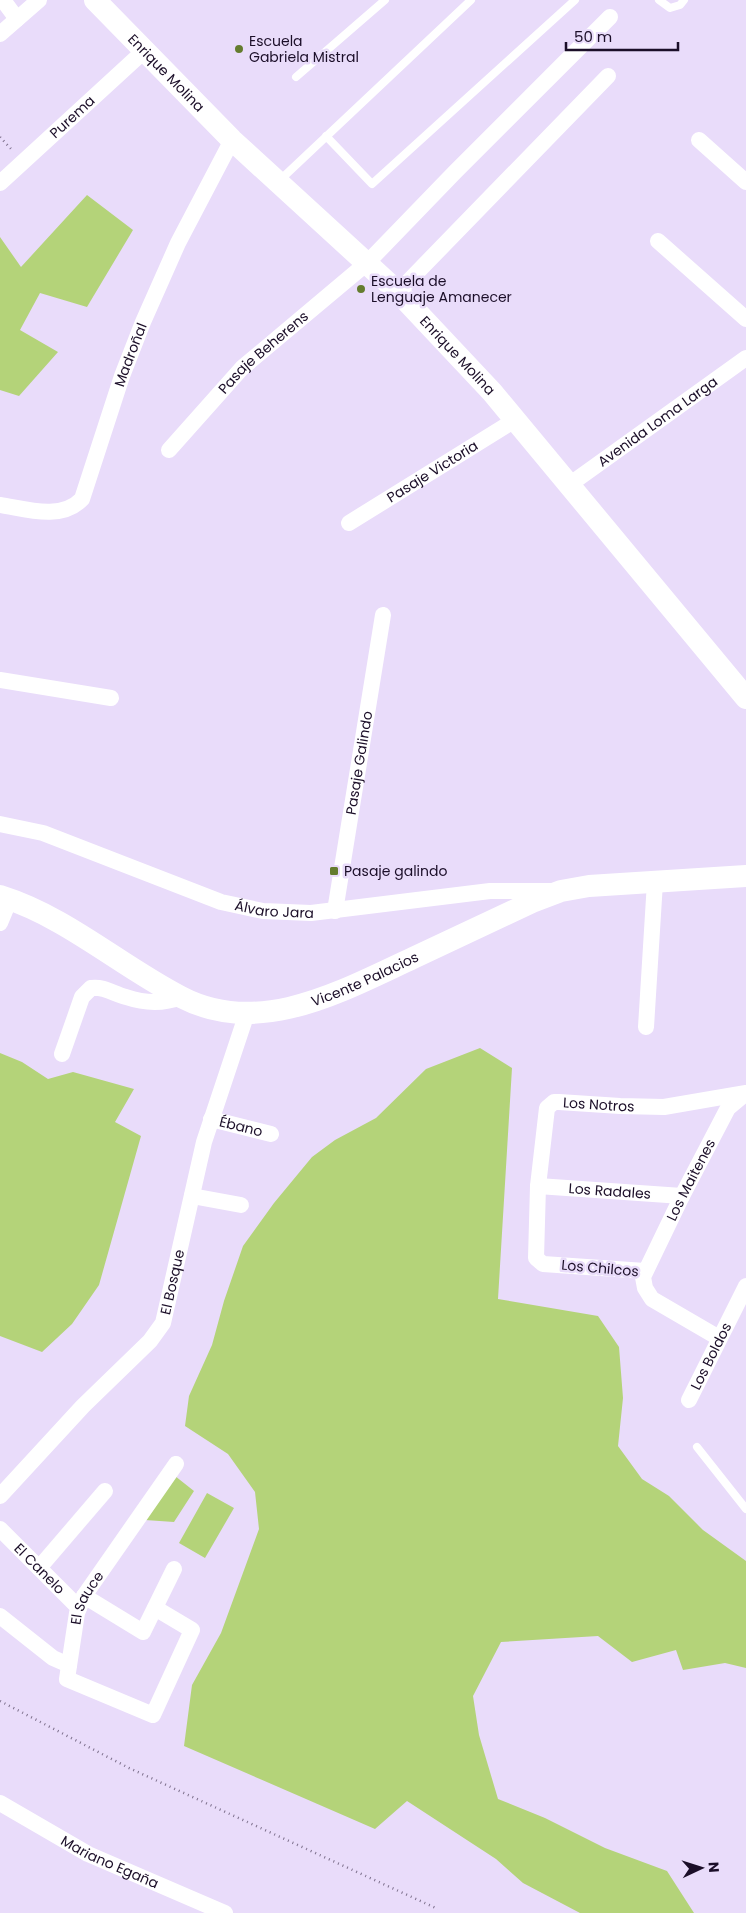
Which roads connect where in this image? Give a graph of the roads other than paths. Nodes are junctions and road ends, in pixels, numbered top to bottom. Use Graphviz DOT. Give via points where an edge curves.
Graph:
graph roads {
  1 [pos="3,0"];
  2 [pos="39,0"];
  3 [pos="95,0"];
  4 [pos="385,0"];
  5 [pos="471,0"];
  6 [pos="575,0"];
  7 [pos="659,0"];
  8 [pos="684,0"];
  9 [pos="610,17"];
  10 [pos="17,19"];
  11 [pos="0,34"];
  12 [pos="144,51"];
  13 [pos="608,76"];
  14 [pos="296,77"];
  15 [pos="326,136"];
  16 [pos="232,140"];
  17 [pos="699,140"];
  18 [pos="277,182"];
  19 [pos="746,182"];
  20 [pos="0,183"];
  21 [pos="658,241"];
  22 [pos="367,264"];
  23 [pos="398,292"];
  24 [pos="746,319"];
  25 [pos="746,358"];
  26 [pos="515,420"];
  27 [pos="168,450"];
  28 [pos="569,485"];
  29 [pos="0,505"];
  30 [pos="349,523"];
  31 [pos="383,615"];
  32 [pos="0,680"];
  33 [pos="111,698"];
  34 [pos="746,698"];
  35 [pos="0,824"];
  36 [pos="746,876"];
  37 [pos="655,882"];
  38 [pos="561,891"];
  39 [pos="5,898"];
  40 [pos="335,911"];
  41 [pos="0,923"];
  42 [pos="181,997"];
  43 [pos="247,1013"];
  44 [pos="646,1027"];
  45 [pos="62,1054"];
  46 [pos="745,1094"];
  47 [pos="211,1119"];
  48 [pos="271,1134"];
  49 [pos="538,1186"];
  50 [pos="192,1196"];
  51 [pos="682,1196"];
  52 [pos="241,1205"];
  53 [pos="538,1261"];
  54 [pos="645,1271"];
  55 [pos="746,1286"];
  56 [pos="720,1338"];
  57 [pos="689,1400"];
  58 [pos="697,1447"];
  59 [pos="176,1464"];
  60 [pos="105,1491"];
  61 [pos="0,1496"];
  62 [pos="746,1509"];
  63 [pos="0,1529"];
  64 [pos="39,1568"];
  65 [pos="174,1569"];
  66 [pos="82,1602"];
  67 [pos="155,1608"];
  68 [pos="0,1616"];
  69 [pos="68,1672"];
  70 [pos="0,1803"];
  71 [pos="225,1913"];
  1 -- 10 [label="street"];
  2 -- 10 [label="street"];
  3 -- 12 [label="main road, Enrique Molina"];
  4 -- 14 [label="lane"];
  5 -- 15 [label="lane"];
  6 -- 15 [label="lane" via="372,184"];
  7 -- 8 [label="lane" via="670,8"];
  9 -- 22 [label="street, Pasaje Beherens"];
  10 -- 11 [label="street"];
  12 -- 16 [label="main road, Enrique Molina"];
  12 -- 20 [label="street, Purema"];
  13 -- 23 [label="street"];
  15 -- 18 [label="lane"];
  16 -- 18 [label="main road, Enrique Molina"];
  16 -- 29 [label="street, Madroñal" via="178,243 143,322 82,499 72,508 59,512"];
  17 -- 19 [label="street"];
  18 -- 22 [label="main road, Enrique Molina"];
  21 -- 24 [label="street"];
  22 -- 23 [label="main road, Enrique Molina"];
  22 -- 27 [label="street, Pasaje Beherens" via="242,368"];
  23 -- 26 [label="main road, Enrique Molina"];
  25 -- 28 [label="street, Avenida Loma Larga"];
  26 -- 28 [label="main road, Enrique Molina"];
  26 -- 30 [label="street, Pasaje Victoria"];
  28 -- 34 [label="main road, Enrique Molina"];
  31 -- 40 [label="street, Pasaje Galindo"];
  32 -- 33 [label="street"];
  35 -- 40 [label="street, Álvaro Jara" via="43,833 242,908 287,913"];
  36 -- 37 [label="main road, Vicente Palacios"];
  37 -- 38 [label="main road, Vicente Palacios"];
  37 -- 44 [label="street"];
  38 -- 40 [label="street, Álvaro Jara" via="490,892"];
  38 -- 43 [label="main road, Vicente Palacios" via="319,1000 278,1011"];
  39 -- 41 [label="street"];
  39 -- 42 [label="main road, Vicente Palacios" via="47,915"];
  42 -- 43 [label="main road, Vicente Palacios" via="206,1007"];
  42 -- 45 [label="street" via="153,1002 91,988 82,997"];
  43 -- 47 [label="street, El Bosque"];
  46 -- 49 [label="street, Los Notros" via="664,1106 554,1102 546,1112"];
  46 -- 51 [label="street, Los Maitenes" via="728,1108"];
  47 -- 48 [label="street, Ébano"];
  47 -- 50 [label="street, El Bosque"];
  49 -- 51 [label="street, Los Radales"];
  49 -- 53 [label="street, Los Notros" via="535,1254"];
  50 -- 52 [label="street"];
  50 -- 61 [label="street, El Bosque" via="166,1314 157,1332"];
  51 -- 54 [label="street, Los Maitenes"];
  53 -- 54 [label="street, Los Chilcos" via="543,1264"];
  54 -- 56 [label="street, Los Chilcos" via="645,1288 652,1299"];
  55 -- 56 [label="street, Los Boldos"];
  56 -- 57 [label="street, Los Boldos"];
  58 -- 62 [label="lane"];
  59 -- 66 [label="street, El Sauce"];
  60 -- 64 [label="street"];
  63 -- 64 [label="street, El Canelo"];
  64 -- 66 [label="street, El Canelo"];
  65 -- 67 [label="street"];
  66 -- 67 [label="street, El Canelo" via="143,1632"];
  66 -- 69 [label="street, El Sauce"];
  67 -- 69 [label="street" via="192,1630 153,1715"];
  68 -- 69 [label="street"];
  70 -- 71 [label="street, Mariano Egaña" via="88,1854"];
}
